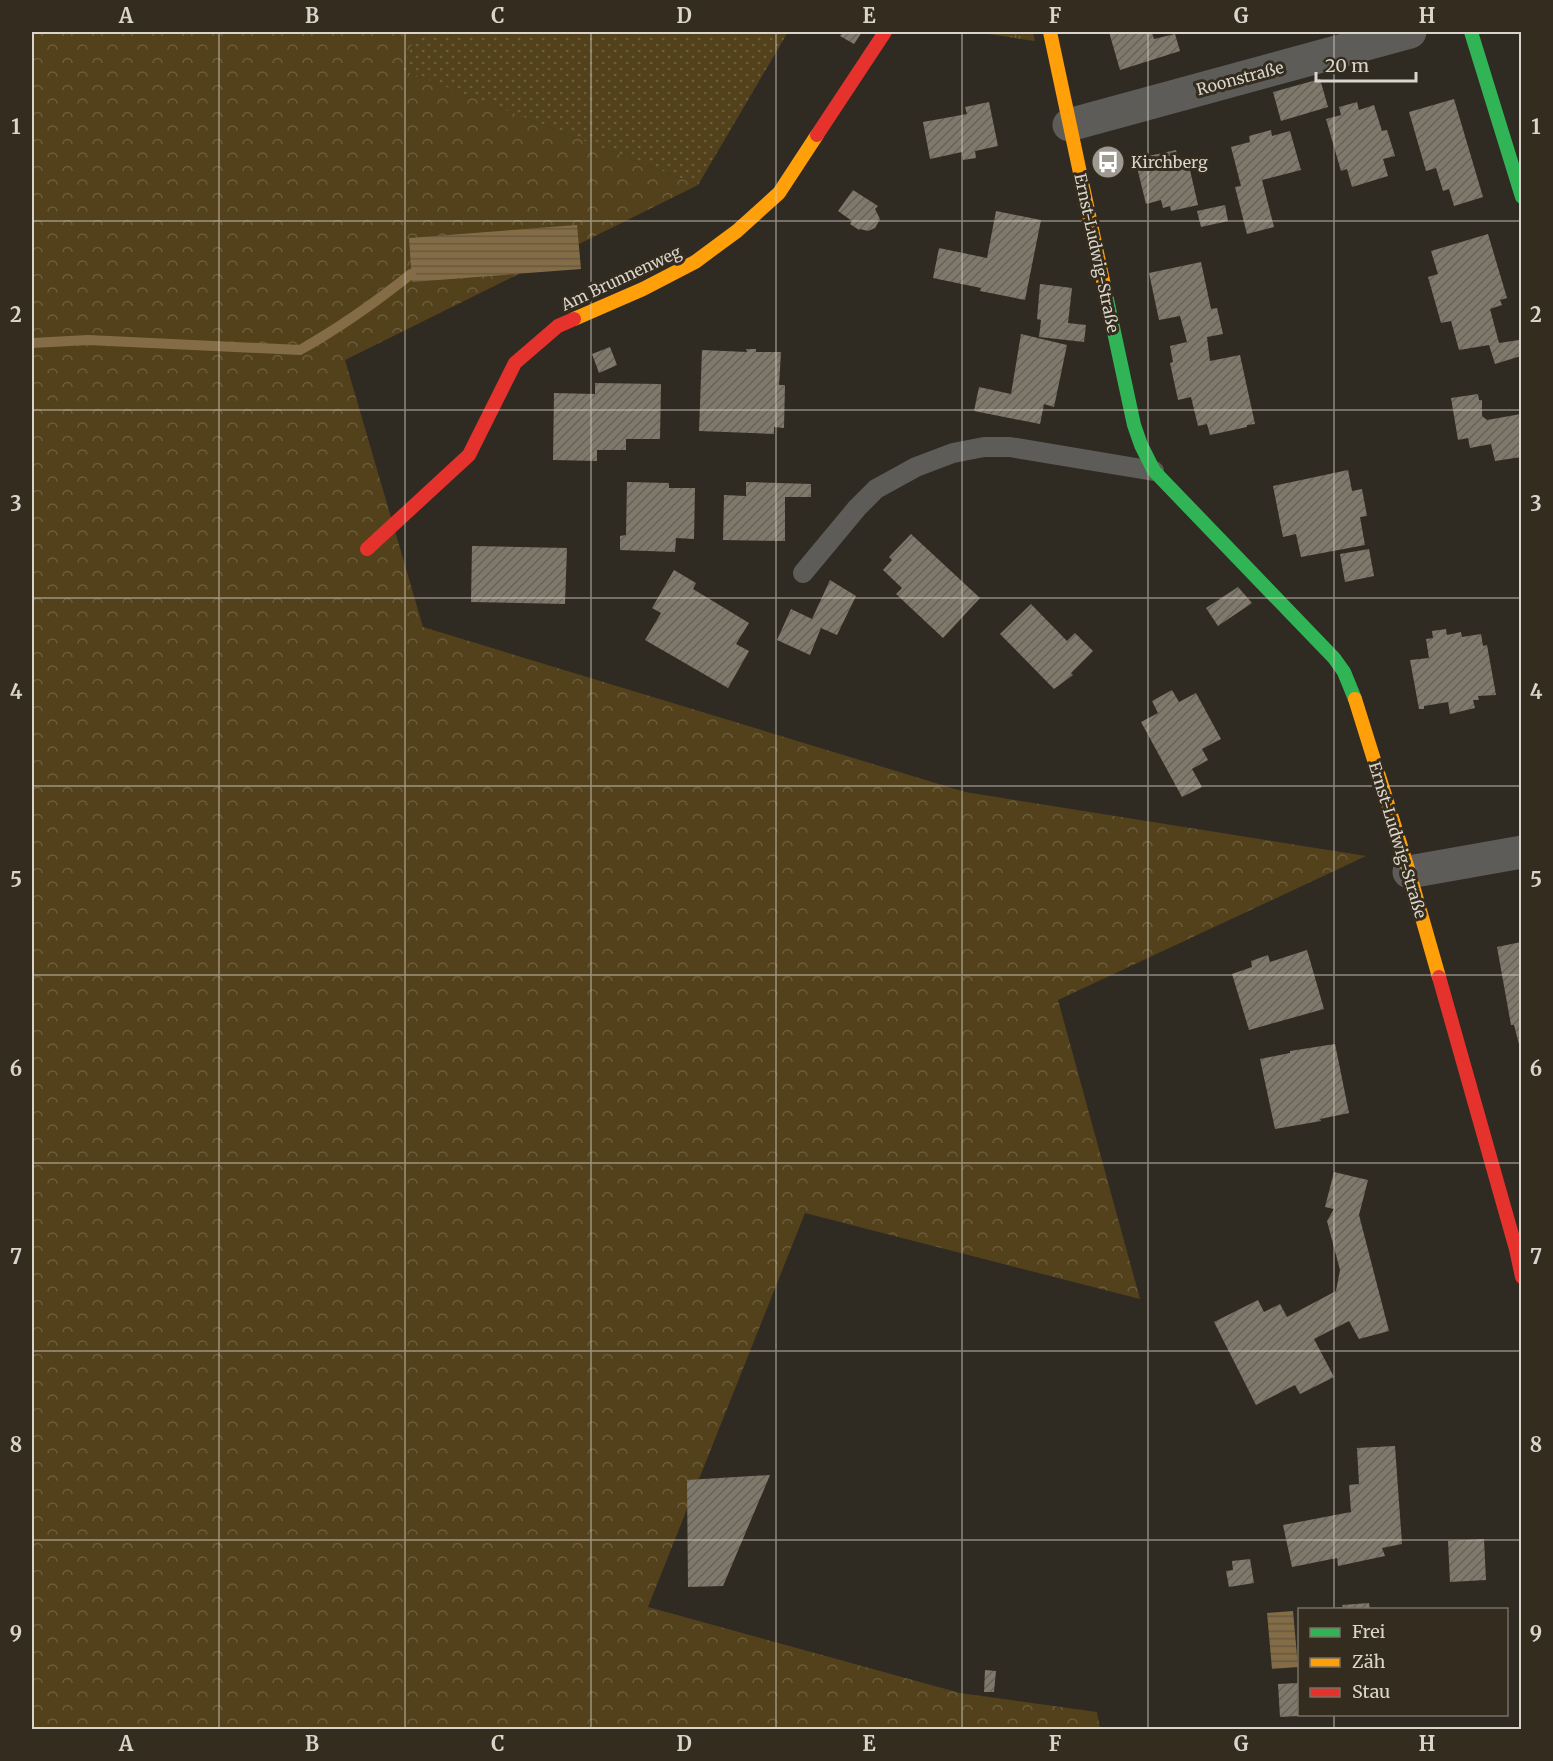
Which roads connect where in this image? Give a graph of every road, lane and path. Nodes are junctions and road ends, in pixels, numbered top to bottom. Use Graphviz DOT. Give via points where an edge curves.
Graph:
graph roads {
  1 [pos="885,32"];
  2 [pos="1050,32"];
  3 [pos="1410,32"];
  4 [pos="1471,32"];
  5 [pos="1069,125"];
  6 [pos="1521,197"];
  7 [pos="1154,471"];
  8 [pos="367,549"];
  9 [pos="803,573"];
  10 [pos="1521,852"];
  11 [pos="1409,872"];
  12 [pos="1521,1276"];
  1 -- 8 [label="street, Am Brunnenweg" via="779,193 695,262 558,326 515,363 469,455"];
  2 -- 5 [label="street, Ernst-Ludwig-Straße"];
  3 -- 5 [label="street, Roonstraße"];
  4 -- 6 [label="street"];
  5 -- 7 [label="street, Ernst-Ludwig-Straße" via="1134,425"];
  7 -- 9 [label="lane" via="1010,447 953,453 876,489"];
  7 -- 11 [label="street, Ernst-Ludwig-Straße" via="1344,672"];
  10 -- 11 [label="street"];
  11 -- 12 [label="street, Ernst-Ludwig-Straße"];
}
